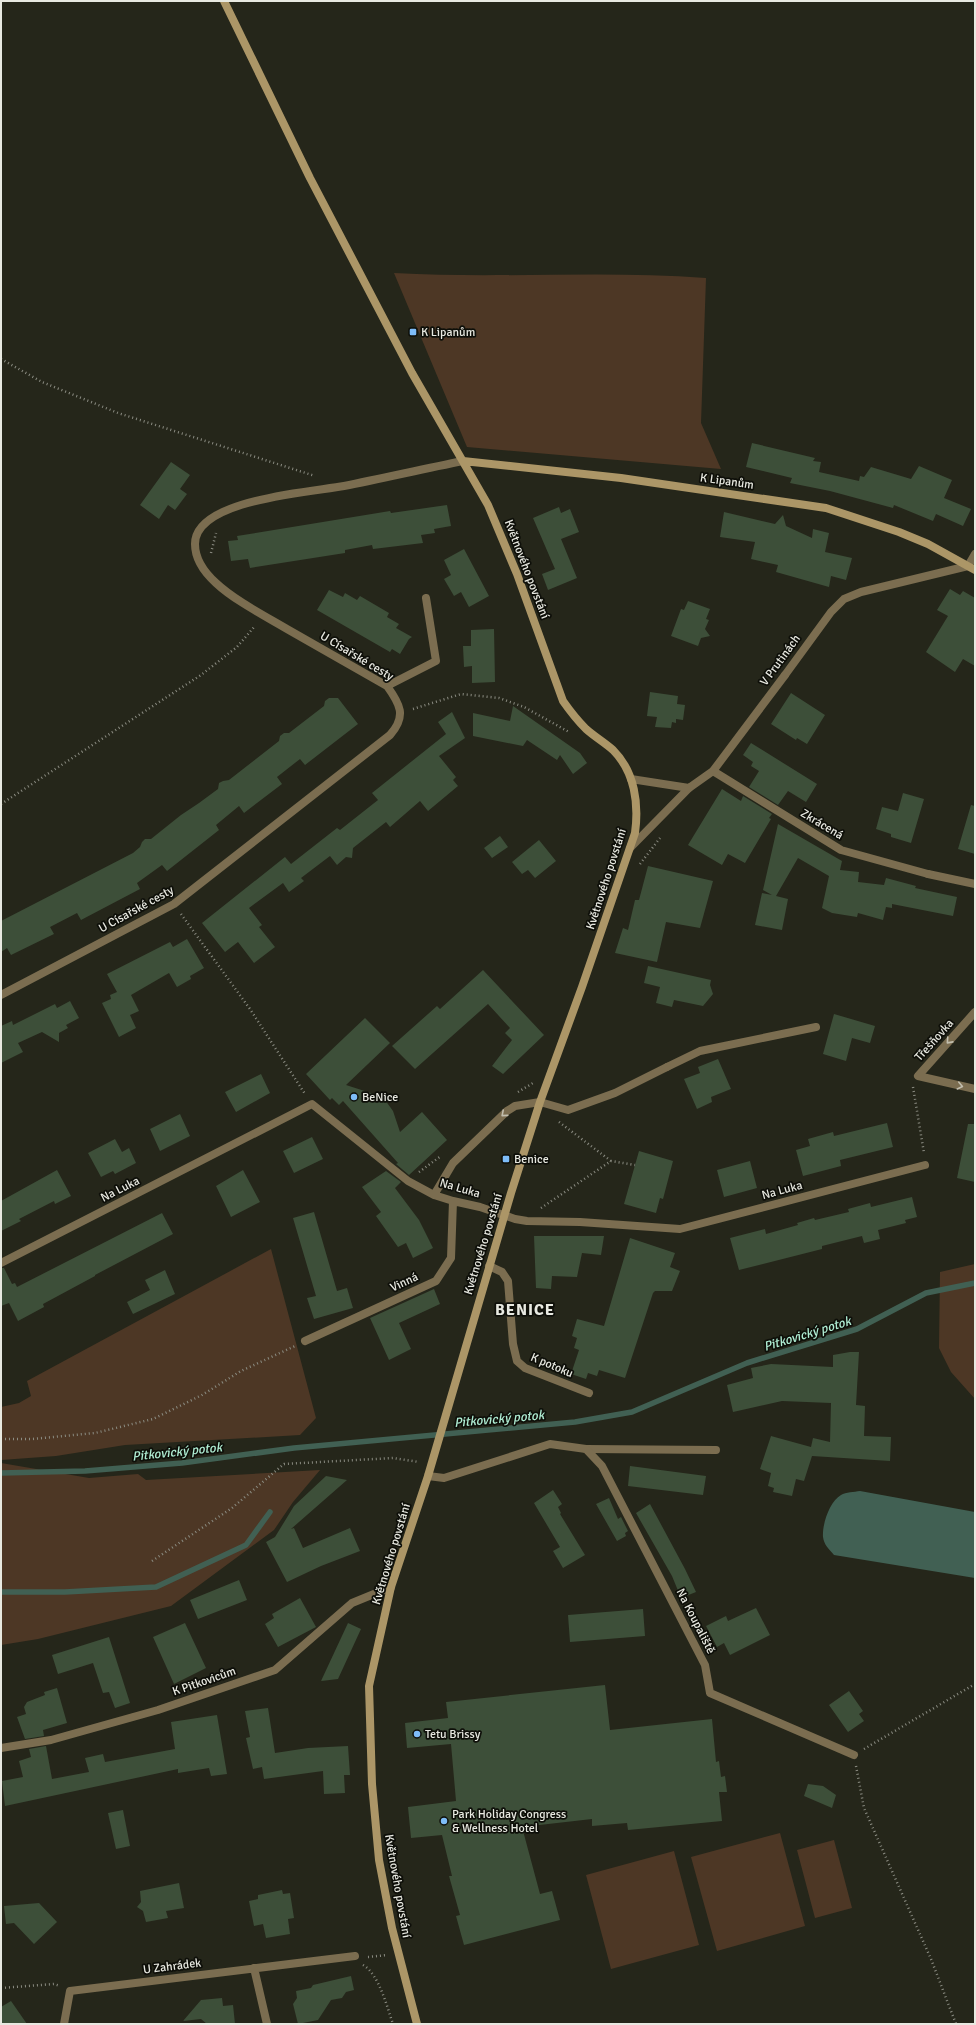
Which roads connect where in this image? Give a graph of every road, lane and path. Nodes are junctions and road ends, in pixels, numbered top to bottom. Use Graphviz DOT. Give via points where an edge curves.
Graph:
graph roads {
  1 [pos="224,1"];
  2 [pos="1,359"];
  3 [pos="463,461"];
  4 [pos="323,479"];
  5 [pos="218,530"];
  6 [pos="975,554"];
  7 [pos="211,556"];
  8 [pos="972,568"];
  9 [pos="426,598"];
  10 [pos="262,615"];
  11 [pos="387,686"];
  12 [pos="401,713"];
  13 [pos="570,728"];
  14 [pos="713,771"];
  15 [pos="631,779"];
  16 [pos="689,788"];
  17 [pos="1,804"];
  18 [pos="630,848"];
  19 [pos="975,884"];
  20 [pos="174,904"];
  21 [pos="1,994"];
  22 [pos="975,1012"];
  23 [pos="816,1027"];
  24 [pos="918,1076"];
  25 [pos="537,1082"];
  26 [pos="975,1089"];
  27 [pos="513,1095"];
  28 [pos="540,1102"];
  29 [pos="312,1104"];
  30 [pos="555,1119"];
  31 [pos="445,1153"];
  32 [pos="611,1161"];
  33 [pos="635,1165"];
  34 [pos="925,1165"];
  35 [pos="408,1181"];
  36 [pos="434,1194"];
  37 [pos="453,1201"];
  38 [pos="504,1216"];
  39 [pos="528,1221"];
  40 [pos="1,1263"];
  41 [pos="489,1266"];
  42 [pos="306,1341"];
  43 [pos="588,1393"];
  44 [pos="1,1439"];
  45 [pos="586,1449"];
  46 [pos="716,1450"];
  47 [pos="432,1463"];
  48 [pos="428,1476"];
  49 [pos="152,1561"];
  50 [pos="391,1587"];
  51 [pos="975,1684"];
  52 [pos="1,1748"];
  53 [pos="854,1755"];
  54 [pos="346,1956"];
  55 [pos="355,1956"];
  56 [pos="254,1968"];
  57 [pos="1,1988"];
  58 [pos="70,1991"];
  59 [pos="64,2024"];
  60 [pos="267,2024"];
  61 [pos="393,2024"];
  62 [pos="417,2024"];
  63 [pos="956,2024"];
  1 -- 3 [label="street, Květnového povstání" via="310,178 412,373"];
  2 -- 4 [label="path" via="42,382 118,413"];
  3 -- 8 [label="street, K Lipanům" via="620,478 826,508 900,532"];
  3 -- 10 [label="street, U Císařské cesty" via="345,486 264,498 227,509 210,519 195,539 195,552 202,568 216,583"];
  3 -- 15 [label="street, Květnového povstání" via="488,505 517,574 563,700 574,716 613,751"];
  5 -- 7 [label="path" via="214,536"];
  6 -- 8 [label="street"];
  8 -- 14 [label="street, V Prutinách" via="861,592 844,599 831,612"];
  9 -- 11 [label="street" via="436,661"];
  10 -- 11 [label="street, U Císařské cesty"];
  10 -- 17 [label="path" via="237,647 201,675"];
  11 -- 12 [label="street, U Císařské cesty" via="398,701"];
  12 -- 13 [label="path" via="461,694 499,698 524,707 573,734"];
  12 -- 20 [label="street, U Císařské cesty" via="398,726 390,735"];
  14 -- 16 [label="street, V Prutinách"];
  14 -- 19 [label="street, Zkrácená" via="841,850"];
  15 -- 16 [label="street"];
  15 -- 18 [label="street, Květnového povstání" via="637,816"];
  16 -- 18 [label="street, V Prutinách"];
  18 -- 28 [label="street, Květnového povstání"];
  20 -- 21 [label="street, U Císařské cesty"];
  20 -- 29 [label="path" via="250,1009"];
  22 -- 24 [label="street, Třešňovka, one-way"];
  23 -- 28 [label="street" via="700,1051 615,1093 568,1110"];
  24 -- 26 [label="street, Třešňovka, one-way"];
  24 -- 34 [label="path" via="912,1084"];
  25 -- 27 [label="path"];
  28 -- 36 [label="street, one-way" via="515,1106 507,1111 453,1163"];
  28 -- 38 [label="street, Květnového povstání"];
  29 -- 35 [label="street, Na Luka"];
  29 -- 40 [label="street, Na Luka"];
  30 -- 32 [label="path"];
  31 -- 35 [label="path"];
  32 -- 33 [label="path"];
  32 -- 39 [label="path" via="532,1214"];
  34 -- 39 [label="street, Na Luka" via="680,1229"];
  35 -- 36 [label="street, Na Luka"];
  36 -- 37 [label="street, Na Luka"];
  37 -- 38 [label="street, Na Luka"];
  37 -- 42 [label="street, Vinná" via="451,1258 436,1281"];
  38 -- 39 [label="street, Na Luka"];
  38 -- 41 [label="street, Květnového povstání"];
  41 -- 43 [label="street, K potoku" via="502,1272 508,1282 513,1344 517,1361 525,1368"];
  41 -- 47 [label="street, Květnového povstání"];
  42 -- 44 [label="path" via="241,1371 202,1395 152,1419 95,1433"];
  45 -- 46 [label="street"];
  45 -- 48 [label="street" via="550,1444 444,1478"];
  45 -- 53 [label="street, Na Koupaliště" via="602,1466 705,1665 710,1692"];
  47 -- 48 [label="street, Květnového povstání"];
  47 -- 49 [label="path" via="393,1458 284,1464 232,1508"];
  48 -- 50 [label="street, Květnového povstání"];
  50 -- 52 [label="street, K Pitkovicům" via="352,1603 275,1670 158,1710 51,1740"];
  50 -- 62 [label="street, Květnového povstání" via="369,1686 372,1784 379,1860 392,1928"];
  51 -- 53 [label="path"];
  53 -- 63 [label="path" via="864,1808 931,1959"];
  54 -- 55 [label="street, U Zahrádek"];
  54 -- 56 [label="street, U Zahrádek"];
  54 -- 61 [label="path" via="371,1971"];
  56 -- 58 [label="street, U Zahrádek"];
  56 -- 60 [label="street"];
  57 -- 58 [label="path" via="54,1984"];
  58 -- 59 [label="street"];
}
